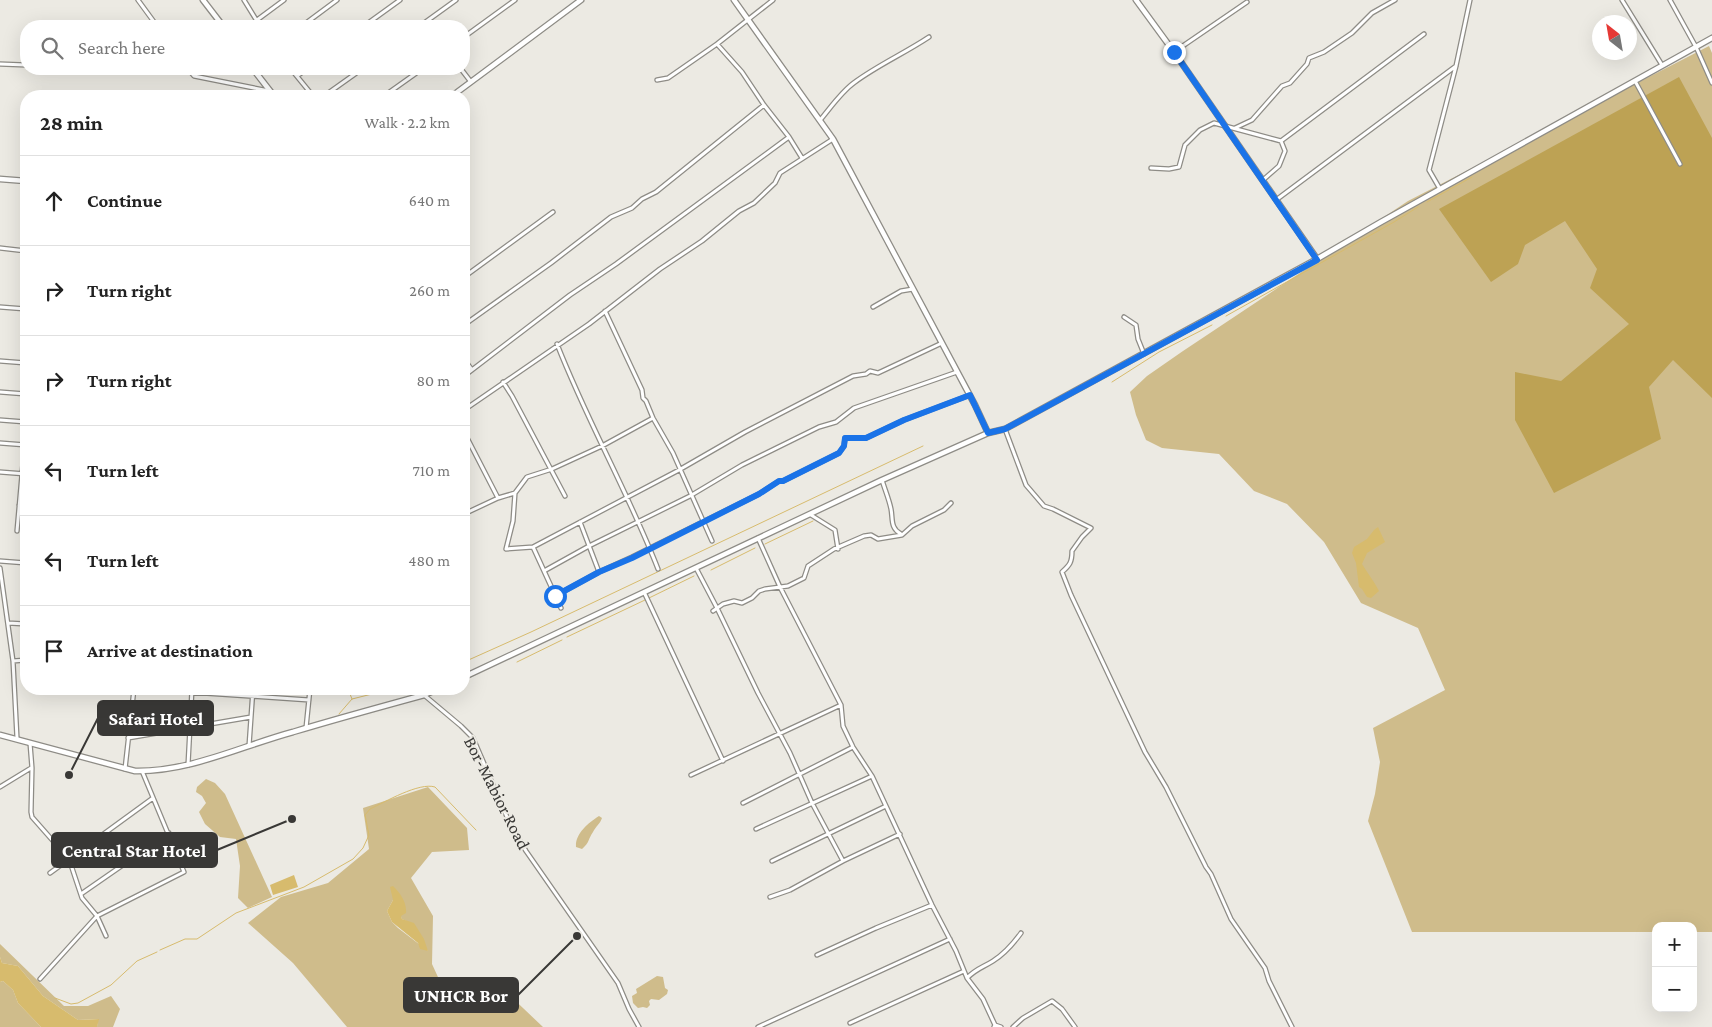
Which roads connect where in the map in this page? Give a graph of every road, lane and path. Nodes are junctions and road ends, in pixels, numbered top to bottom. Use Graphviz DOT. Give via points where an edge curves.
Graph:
graph roads {
  1 [pos="138,0"];
  2 [pos="203,0"];
  3 [pos="244,0"];
  4 [pos="284,0"];
  5 [pos="337,0"];
  6 [pos="400,0"];
  7 [pos="456,0"];
  8 [pos="514,0"];
  9 [pos="581,0"];
  10 [pos="734,0"];
  11 [pos="773,0"];
  12 [pos="1136,0"];
  13 [pos="1395,0"];
  14 [pos="1470,0"];
  15 [pos="1622,0"];
  16 [pos="1670,0"];
  17 [pos="1247,2"];
  18 [pos="153,20"];
  19 [pos="218,20"];
  20 [pos="257,20"];
  21 [pos="310,20"];
  22 [pos="372,20"];
  23 [pos="428,20"];
  24 [pos="748,20"];
  25 [pos="470,33"];
  26 [pos="1424,34"];
  27 [pos="929,37"];
  28 [pos="1712,38"];
  29 [pos="717,44"];
  30 [pos="1696,47"];
  31 [pos="1174,52"];
  32 [pos="0,64"];
  33 [pos="20,65"];
  34 [pos="1662,65"];
  35 [pos="1456,66"];
  36 [pos="193,75"];
  37 [pos="258,75"];
  38 [pos="354,75"];
  39 [pos="414,75"];
  40 [pos="466,75"];
  41 [pos="297,76"];
  42 [pos="657,80"];
  43 [pos="1635,80"];
  44 [pos="471,82"];
  45 [pos="1712,83"];
  46 [pos="265,90"];
  47 [pos="269,90"];
  48 [pos="308,90"];
  49 [pos="332,90"];
  50 [pos="392,90"];
  51 [pos="460,90"];
  52 [pos="764,105"];
  53 [pos="820,119"];
  54 [pos="1225,125"];
  55 [pos="1235,128"];
  56 [pos="788,137"];
  57 [pos="833,139"];
  58 [pos="1281,141"];
  59 [pos="802,158"];
  60 [pos="1680,164"];
  61 [pos="1151,168"];
  62 [pos="0,179"];
  63 [pos="1263,180"];
  64 [pos="20,181"];
  65 [pos="1440,189"];
  66 [pos="1276,200"];
  67 [pos="553,212"];
  68 [pos="0,248"];
  69 [pos="20,250"];
  70 [pos="1317,260"];
  71 [pos="470,273"];
  72 [pos="913,289"];
  73 [pos="0,307"];
  74 [pos="873,307"];
  75 [pos="20,309"];
  76 [pos="605,311"];
  77 [pos="1124,317"];
  78 [pos="470,321"];
  79 [pos="942,342"];
  80 [pos="557,344"];
  81 [pos="1145,354"];
  82 [pos="0,361"];
  83 [pos="20,363"];
  84 [pos="470,367"];
  85 [pos="472,370"];
  86 [pos="957,372"];
  87 [pos="503,382"];
  88 [pos="0,392"];
  89 [pos="20,394"];
  90 [pos="970,395"];
  91 [pos="470,406"];
  92 [pos="653,418"];
  93 [pos="0,420"];
  94 [pos="20,422"];
  95 [pos="1005,429"];
  96 [pos="988,433"];
  97 [pos="0,443"];
  98 [pos="470,444"];
  99 [pos="20,445"];
  100 [pos="602,446"];
  101 [pos="552,469"];
  102 [pos="679,470"];
  103 [pos="0,472"];
  104 [pos="20,474"];
  105 [pos="882,480"];
  106 [pos="515,493"];
  107 [pos="565,496"];
  108 [pos="690,496"];
  109 [pos="628,497"];
  110 [pos="498,498"];
  111 [pos="20,499"];
  112 [pos="951,502"];
  113 [pos="19,505"];
  114 [pos="470,511"];
  115 [pos="810,515"];
  116 [pos="637,521"];
  117 [pos="580,522"];
  118 [pos="703,522"];
  119 [pos="16,531"];
  120 [pos="902,535"];
  121 [pos="758,538"];
  122 [pos="712,541"];
  123 [pos="588,546"];
  124 [pos="533,547"];
  125 [pos="649,548"];
  126 [pos="838,549"];
  127 [pos="0,561"];
  128 [pos="20,563"];
  129 [pos="0,568"];
  130 [pos="696,568"];
  131 [pos="658,569"];
  132 [pos="544,571"];
  133 [pos="599,572"];
  134 [pos="780,588"];
  135 [pos="2,591"];
  136 [pos="644,592"];
  137 [pos="555,596"];
  138 [pos="561,608"];
  139 [pos="718,608"];
  140 [pos="713,611"];
  141 [pos="8,623"];
  142 [pos="20,624"];
  143 [pos="20,660"];
  144 [pos="13,661"];
  145 [pos="470,674"];
  146 [pos="133,695"];
  147 [pos="192,695"];
  148 [pos="235,695"];
  149 [pos="309,695"];
  150 [pos="424,695"];
  151 [pos="252,697"];
  152 [pos="309,700"];
  153 [pos="842,705"];
  154 [pos="251,716"];
  155 [pos="190,728"];
  156 [pos="306,729"];
  157 [pos="781,734"];
  158 [pos="0,735"];
  159 [pos="16,738"];
  160 [pos="128,738"];
  161 [pos="30,742"];
  162 [pos="248,746"];
  163 [pos="853,746"];
  164 [pos="724,761"];
  165 [pos="188,765"];
  166 [pos="32,768"];
  167 [pos="125,769"];
  168 [pos="142,771"];
  169 [pos="800,773"];
  170 [pos="691,775"];
  171 [pos="872,776"];
  172 [pos="0,787"];
  173 [pos="152,798"];
  174 [pos="743,802"];
  175 [pos="812,803"];
  176 [pos="886,806"];
  177 [pos="756,829"];
  178 [pos="169,833"];
  179 [pos="830,834"];
  180 [pos="900,834"];
  181 [pos="69,859"];
  182 [pos="772,861"];
  183 [pos="843,861"];
  184 [pos="50,873"];
  185 [pos="81,894"];
  186 [pos="770,897"];
  187 [pos="932,905"];
  188 [pos="97,916"];
  189 [pos="1021,934"];
  190 [pos="106,936"];
  191 [pos="950,939"];
  192 [pos="817,955"];
  193 [pos="964,971"];
  194 [pos="967,978"];
  195 [pos="40,979"];
  196 [pos="850,1023"];
  197 [pos="995,1026"];
  198 [pos="639,1027"];
  199 [pos="758,1027"];
  200 [pos="1001,1027"];
  201 [pos="1013,1027"];
  202 [pos="1075,1027"];
  203 [pos="1292,1027"];
  1 -- 18 [label="street"];
  2 -- 19 [label="street"];
  3 -- 20 [label="street"];
  4 -- 20 [label="street"];
  5 -- 21 [label="street"];
  6 -- 22 [label="street"];
  7 -- 23 [label="street"];
  8 -- 25 [label="street"];
  9 -- 44 [label="street"];
  10 -- 24 [label="street"];
  11 -- 24 [label="street"];
  12 -- 31 [label="street"];
  13 -- 55 [label="street" via="1372,13 1352,33 1324,52 1309,58 1307,64 1252,120"];
  14 -- 35 [label="street"];
  15 -- 34 [label="street"];
  16 -- 30 [label="street"];
  17 -- 31 [label="street"];
  24 -- 29 [label="street"];
  24 -- 53 [label="street"];
  26 -- 58 [label="street"];
  27 -- 53 [label="street" via="853,83"];
  28 -- 30 [label="street"];
  29 -- 42 [label="street" via="668,78"];
  29 -- 52 [label="street" via="742,72"];
  30 -- 34 [label="street"];
  30 -- 45 [label="street"];
  31 -- 54 [label="street"];
  32 -- 33 [label="street"];
  34 -- 43 [label="street"];
  35 -- 65 [label="street" via="1429,170"];
  35 -- 66 [label="street"];
  36 -- 46 [label="street"];
  37 -- 47 [label="street"];
  38 -- 49 [label="street"];
  39 -- 50 [label="street"];
  40 -- 44 [label="street"];
  41 -- 48 [label="street"];
  43 -- 60 [label="street"];
  43 -- 65 [label="street"];
  44 -- 51 [label="street"];
  52 -- 56 [label="street"];
  52 -- 78 [label="street" via="656,192 611,217"];
  53 -- 57 [label="street"];
  54 -- 55 [label="street"];
  54 -- 61 [label="street" via="1211,124 1193,136 1184,145 1178,167"];
  54 -- 63 [label="street"];
  55 -- 58 [label="street"];
  56 -- 59 [label="street"];
  56 -- 85 [label="street"];
  57 -- 59 [label="street"];
  57 -- 72 [label="street"];
  58 -- 63 [label="street" via="1285,151 1279,166"];
  59 -- 76 [label="street" via="780,173 775,183 754,203"];
  62 -- 64 [label="street"];
  63 -- 66 [label="street"];
  65 -- 70 [label="street"];
  66 -- 70 [label="street"];
  67 -- 71 [label="street"];
  68 -- 69 [label="street"];
  70 -- 81 [label="street"];
  72 -- 74 [label="street" via="901,291"];
  72 -- 79 [label="street"];
  73 -- 75 [label="street"];
  76 -- 80 [label="street"];
  76 -- 92 [label="street"];
  77 -- 81 [label="street" via="1136,325"];
  79 -- 86 [label="street"];
  79 -- 102 [label="street" via="878,373 870,371 853,376"];
  80 -- 87 [label="street"];
  80 -- 100 [label="street"];
  81 -- 95 [label="street"];
  82 -- 83 [label="street"];
  84 -- 85 [label="street"];
  86 -- 90 [label="street"];
  86 -- 108 [label="street" via="854,408 836,422 818,427 742,465"];
  87 -- 91 [label="street"];
  87 -- 101 [label="street"];
  88 -- 89 [label="street"];
  90 -- 96 [label="street"];
  90 -- 118 [label="street" via="866,438 845,438 839,453"];
  92 -- 100 [label="street"];
  92 -- 102 [label="street"];
  93 -- 94 [label="street"];
  95 -- 96 [label="street"];
  95 -- 203 [label="street" via="1026,485 1044,506 1091,528 1072,551 1071,564 1062,572 1071,595 1145,752 1211,874 1231,919 1265,968"];
  96 -- 105 [label="street"];
  97 -- 99 [label="street"];
  98 -- 110 [label="street"];
  100 -- 101 [label="street"];
  100 -- 109 [label="street"];
  101 -- 106 [label="street" via="528,477"];
  101 -- 107 [label="street"];
  102 -- 108 [label="street"];
  102 -- 109 [label="street"];
  103 -- 104 [label="street"];
  105 -- 115 [label="street"];
  105 -- 120 [label="street" via="892,510 891,521"];
  106 -- 110 [label="street"];
  106 -- 124 [label="street" via="514,521 506,549"];
  108 -- 116 [label="street"];
  108 -- 118 [label="street"];
  109 -- 116 [label="street"];
  109 -- 117 [label="street"];
  110 -- 114 [label="street"];
  111 -- 113 [label="street"];
  112 -- 120 [label="street" via="944,510 912,526"];
  113 -- 119 [label="street"];
  115 -- 121 [label="street"];
  115 -- 126 [label="street" via="835,530"];
  116 -- 123 [label="street"];
  116 -- 125 [label="street"];
  117 -- 123 [label="street"];
  117 -- 124 [label="street"];
  118 -- 122 [label="street"];
  118 -- 125 [label="street"];
  120 -- 126 [label="street" via="878,539 864,536"];
  121 -- 130 [label="street"];
  121 -- 134 [label="street"];
  123 -- 132 [label="street"];
  123 -- 133 [label="street"];
  124 -- 132 [label="street"];
  125 -- 131 [label="street"];
  125 -- 133 [label="street"];
  126 -- 134 [label="street" via="808,566 804,578"];
  127 -- 128 [label="street"];
  129 -- 135 [label="street"];
  130 -- 136 [label="street"];
  130 -- 139 [label="street"];
  132 -- 137 [label="street"];
  133 -- 137 [label="street"];
  134 -- 139 [label="street" via="765,589 752,598"];
  134 -- 153 [label="street"];
  135 -- 141 [label="street"];
  136 -- 145 [label="street"];
  136 -- 164 [label="street"];
  137 -- 138 [label="street"];
  139 -- 140 [label="street"];
  139 -- 157 [label="street"];
  141 -- 142 [label="street"];
  141 -- 144 [label="street"];
  143 -- 144 [label="street"];
  144 -- 159 [label="street"];
  146 -- 160 [label="street"];
  147 -- 155 [label="street"];
  148 -- 151 [label="street"];
  149 -- 152 [label="street"];
  150 -- 156 [label="street"];
  150 -- 198 [label="street, Bor-Mabior Road" via="473,738 510,824 618,983"];
  151 -- 152 [label="street"];
  151 -- 154 [label="street"];
  152 -- 156 [label="street"];
  153 -- 157 [label="street"];
  153 -- 163 [label="street" via="843,726"];
  154 -- 155 [label="street"];
  154 -- 162 [label="street"];
  155 -- 160 [label="street"];
  155 -- 165 [label="street"];
  156 -- 162 [label="street"];
  157 -- 164 [label="street"];
  157 -- 169 [label="street"];
  158 -- 159 [label="street"];
  159 -- 161 [label="street"];
  160 -- 167 [label="street"];
  161 -- 166 [label="street"];
  161 -- 167 [label="street"];
  162 -- 165 [label="street"];
  163 -- 169 [label="street"];
  163 -- 171 [label="street"];
  164 -- 170 [label="street"];
  165 -- 168 [label="street"];
  166 -- 172 [label="street"];
  166 -- 181 [label="street" via="32,817"];
  167 -- 168 [label="street"];
  168 -- 173 [label="street"];
  169 -- 174 [label="street"];
  169 -- 175 [label="street"];
  171 -- 175 [label="street"];
  171 -- 176 [label="street"];
  173 -- 178 [label="street"];
  173 -- 181 [label="street"];
  175 -- 177 [label="street"];
  175 -- 179 [label="street"];
  176 -- 179 [label="street"];
  176 -- 180 [label="street"];
  178 -- 185 [label="street"];
  178 -- 188 [label="street" via="184,872"];
  179 -- 182 [label="street"];
  179 -- 183 [label="street"];
  180 -- 183 [label="street"];
  180 -- 187 [label="street"];
  181 -- 184 [label="street"];
  181 -- 185 [label="street"];
  183 -- 186 [label="street" via="790,890"];
  185 -- 188 [label="street"];
  187 -- 191 [label="street"];
  187 -- 192 [label="street"];
  188 -- 190 [label="street"];
  188 -- 195 [label="street"];
  189 -- 194 [label="street" via="999,957"];
  191 -- 193 [label="street"];
  191 -- 199 [label="street"];
  193 -- 194 [label="street"];
  193 -- 196 [label="street"];
  194 -- 197 [label="street" via="983,999"];
  197 -- 200 [label="street"];
  201 -- 202 [label="street" via="1052,1001"];
}
